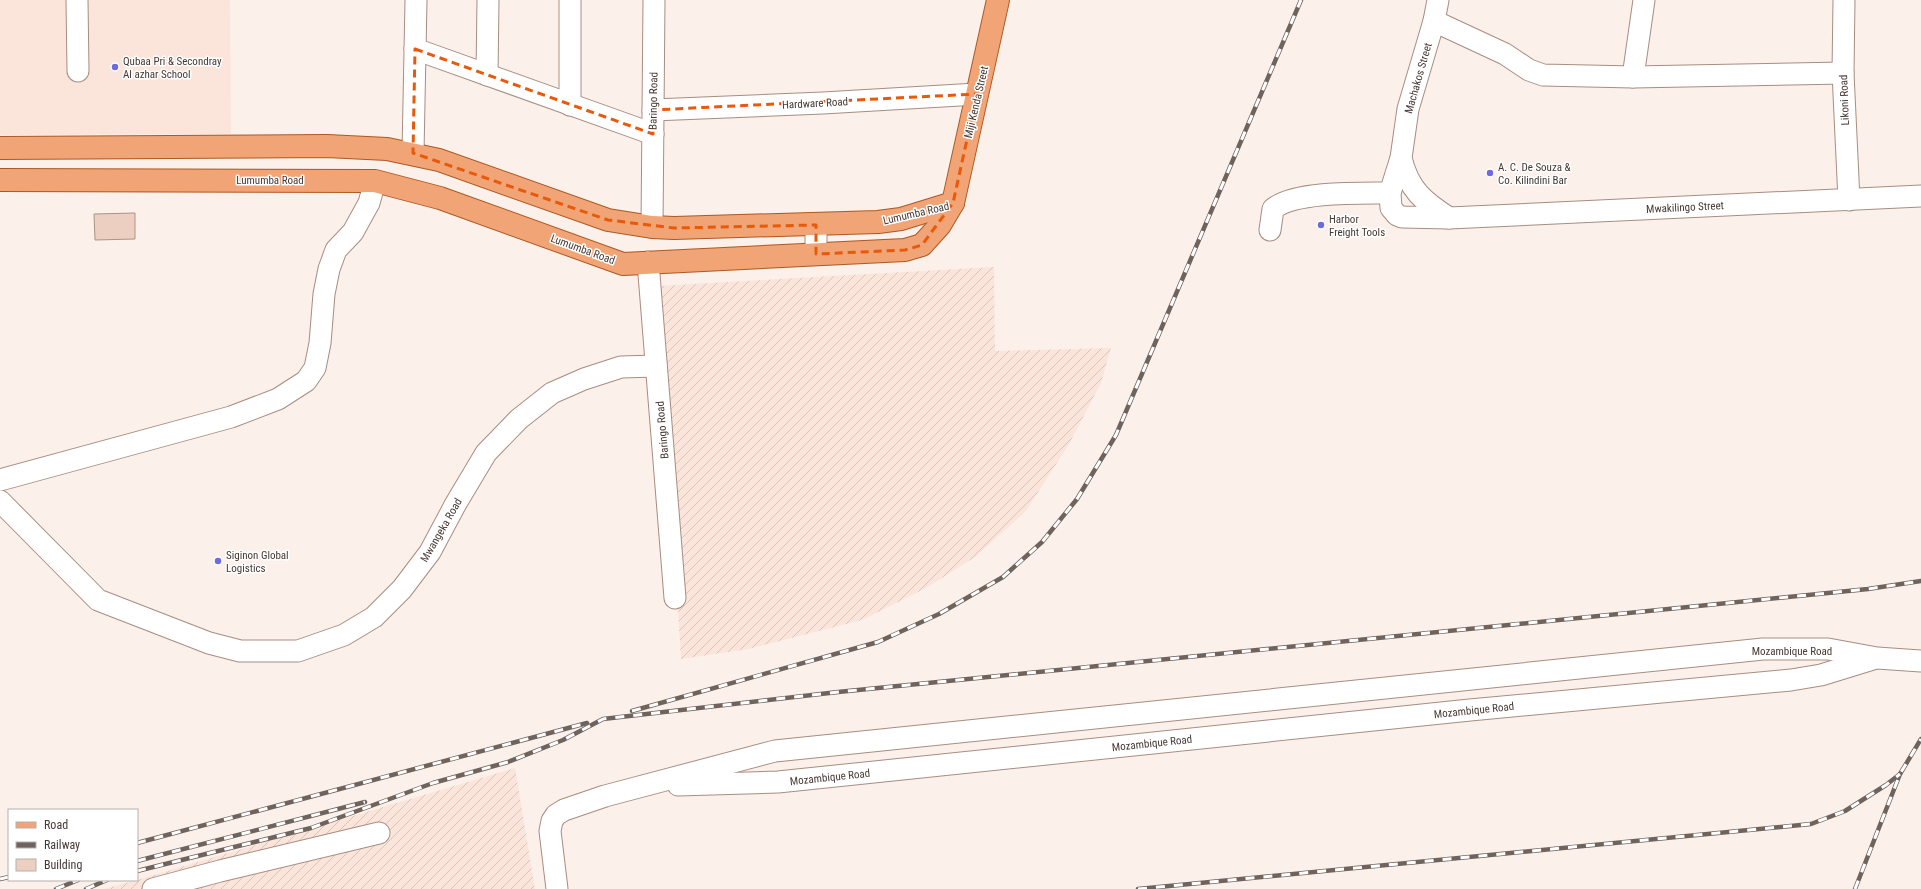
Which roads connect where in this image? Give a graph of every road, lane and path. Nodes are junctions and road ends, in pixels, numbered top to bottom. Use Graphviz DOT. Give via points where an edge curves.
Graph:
graph roads {
  1 [pos="77,0"];
  2 [pos="416,0"];
  3 [pos="488,0"];
  4 [pos="570,0"];
  5 [pos="654,0"];
  6 [pos="998,0"];
  7 [pos="1438,0"];
  8 [pos="1644,0"];
  9 [pos="1844,0"];
  10 [pos="1434,21"];
  11 [pos="415,49"];
  12 [pos="78,71"];
  13 [pos="1843,73"];
  14 [pos="487,75"];
  15 [pos="1633,77"];
  16 [pos="977,94"];
  17 [pos="570,105"];
  18 [pos="653,110"];
  19 [pos="653,134"];
  20 [pos="0,148"];
  21 [pos="413,153"];
  22 [pos="1401,158"];
  23 [pos="0,180"];
  24 [pos="375,181"];
  25 [pos="1390,193"];
  26 [pos="1921,196"];
  27 [pos="1849,200"];
  28 [pos="953,203"];
  29 [pos="1449,218"];
  30 [pos="816,225"];
  31 [pos="652,227"];
  32 [pos="1270,230"];
  33 [pos="816,254"];
  34 [pos="648,262"];
  35 [pos="656,366"];
  36 [pos="0,480"];
  37 [pos="0,501"];
  38 [pos="675,598"];
  39 [pos="1877,658"];
  40 [pos="1921,661"];
  41 [pos="644,786"];
  42 [pos="379,833"];
  43 [pos="153,889"];
  44 [pos="557,889"];
  1 -- 12 [label="street"];
  2 -- 11 [label="street"];
  3 -- 14 [label="street"];
  4 -- 17 [label="street"];
  5 -- 18 [label="street, Baringo Road"];
  6 -- 16 [label="main road, Miji Kenda Street"];
  7 -- 10 [label="street, Machakos Street"];
  8 -- 15 [label="street"];
  9 -- 13 [label="street, Likoni Road"];
  10 -- 15 [label="street" via="1505,54 1529,70 1543,74"];
  10 -- 22 [label="street, Machakos Street" via="1408,109"];
  11 -- 14 [label="street"];
  11 -- 21 [label="street"];
  13 -- 15 [label="street"];
  13 -- 27 [label="street, Likoni Road"];
  14 -- 17 [label="street"];
  16 -- 18 [label="street, Hardware Road"];
  16 -- 28 [label="main road, Miji Kenda Street"];
  17 -- 19 [label="street"];
  18 -- 19 [label="street, Baringo Road"];
  19 -- 31 [label="street, Baringo Road"];
  20 -- 21 [label="main road, Lumumba Road" via="327,146"];
  21 -- 31 [label="main road, Lumumba Road" via="608,220"];
  22 -- 25 [label="street, Machakos Street"];
  22 -- 29 [label="street" via="1417,193"];
  23 -- 24 [label="main road, Lumumba Road"];
  24 -- 34 [label="main road, Lumumba Road" via="440,198 623,264"];
  24 -- 36 [label="street" via="367,208 353,232 336,250 329,269 319,350 315,368 306,381 278,399 231,417"];
  25 -- 29 [label="street, Mwakilingo Street" via="1389,204 1397,215 1407,218"];
  25 -- 32 [label="street" via="1333,194 1281,202 1273,208"];
  26 -- 27 [label="street, Mwakilingo Street"];
  27 -- 29 [label="street, Mwakilingo Street"];
  28 -- 30 [label="main road, Lumumba Road" via="901,219"];
  28 -- 33 [label="main road, Lumumba Road" via="940,225 922,245 905,250"];
  30 -- 31 [label="main road, Lumumba Road"];
  30 -- 33 [label="street"];
  33 -- 34 [label="main road, Lumumba Road"];
  34 -- 35 [label="street, Baringo Road"];
  35 -- 37 [label="street, Mwangeka Road" via="621,367 584,379 552,393 519,419 486,453 430,552 402,589 374,617 344,635 298,651 240,651 209,643 98,600"];
  35 -- 38 [label="street, Baringo Road"];
  39 -- 40 [label="street"];
  39 -- 41 [label="street, Mozambique Road" via="1821,675 1791,680 1478,709 778,782"];
  39 -- 41 [label="street, Mozambique Road" via="1828,649 1763,650 1459,679 775,751"];
  41 -- 44 [label="street, Mozambique Road" via="605,796 556,815 550,831"];
  42 -- 43 [label="street"];
}
